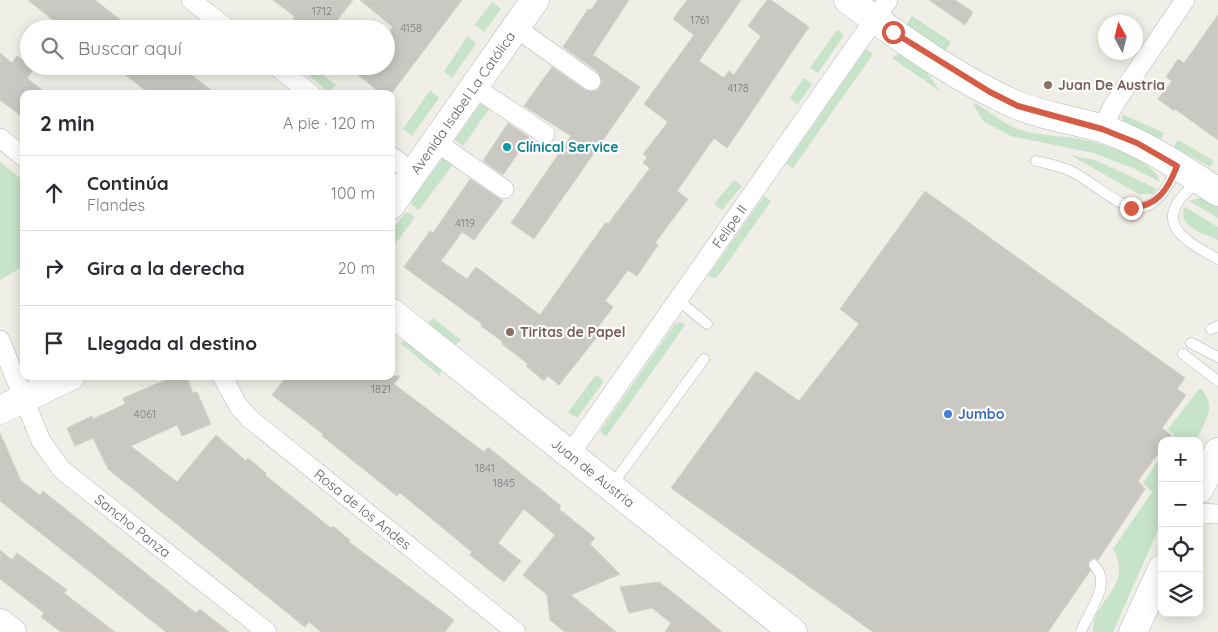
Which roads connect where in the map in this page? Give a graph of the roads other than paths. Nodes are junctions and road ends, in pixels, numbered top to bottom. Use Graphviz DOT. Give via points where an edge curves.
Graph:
graph roads {
  1 [pos="191,0"];
  2 [pos="535,0"];
  3 [pos="848,0"];
  4 [pos="1185,0"];
  5 [pos="881,9"];
  6 [pos="217,20"];
  7 [pos="516,28"];
  8 [pos="287,75"];
  9 [pos="591,81"];
  10 [pos="474,87"];
  11 [pos="306,90"];
  12 [pos="1102,129"];
  13 [pos="545,134"];
  14 [pos="0,138"];
  15 [pos="436,142"];
  16 [pos="20,154"];
  17 [pos="395,159"];
  18 [pos="1036,161"];
  19 [pos="1177,166"];
  20 [pos="414,174"];
  21 [pos="1209,186"];
  22 [pos="504,189"];
  23 [pos="395,200"];
  24 [pos="1218,259"];
  25 [pos="678,300"];
  26 [pos="395,315"];
  27 [pos="707,324"];
  28 [pos="0,340"];
  29 [pos="1191,343"];
  30 [pos="1183,354"];
  31 [pos="1218,357"];
  32 [pos="704,359"];
  33 [pos="59,380"];
  34 [pos="224,380"];
  35 [pos="1218,381"];
  36 [pos="12,405"];
  37 [pos="1218,452"];
  38 [pos="570,454"];
  39 [pos="1203,482"];
  40 [pos="610,486"];
  41 [pos="1203,513"];
  42 [pos="1218,514"];
  43 [pos="1094,565"];
  44 [pos="1160,572"];
  45 [pos="0,623"];
  46 [pos="1082,631"];
  47 [pos="12,632"];
  48 [pos="267,632"];
  49 [pos="516,632"];
  50 [pos="793,632"];
  51 [pos="1133,632"];
  1 -- 6 [label="street"];
  2 -- 7 [label="street, Avenida Isabel La Católica"];
  3 -- 5 [label="street"];
  4 -- 12 [label="street" via="1113,106"];
  5 -- 12 [label="street" via="921,50 990,92 1018,106"];
  5 -- 25 [label="street, Felipe II"];
  7 -- 9 [label="street"];
  7 -- 10 [label="street, Avenida Isabel La Católica"];
  8 -- 11 [label="street"];
  10 -- 13 [label="street"];
  10 -- 15 [label="street, Avenida Isabel La Católica"];
  12 -- 19 [label="street" via="1137,143"];
  14 -- 16 [label="street"];
  15 -- 20 [label="street, Avenida Isabel La Católica"];
  15 -- 22 [label="street"];
  17 -- 20 [label="street"];
  18 -- 19 [label="lane" via="1073,173 1131,208 1158,199"];
  19 -- 21 [label="street"];
  20 -- 23 [label="street, Avenida Isabel La Católica"];
  21 -- 24 [label="lane" via="1177,200 1173,209 1174,222 1182,236"];
  25 -- 27 [label="lane"];
  25 -- 38 [label="street, Felipe II"];
  26 -- 38 [label="street, Juan de Austria"];
  28 -- 36 [label="street, Sancho Panza"];
  29 -- 31 [label="lane"];
  30 -- 35 [label="lane"];
  32 -- 40 [label="lane"];
  33 -- 36 [label="street"];
  34 -- 49 [label="street, Rosa de los Andes" via="250,420"];
  36 -- 48 [label="street, Sancho Panza" via="62,470"];
  37 -- 39 [label="street"];
  38 -- 40 [label="street, Juan de Austria"];
  40 -- 50 [label="street, Juan de Austria"];
  41 -- 42 [label="street"];
  43 -- 46 [label="lane" via="1102,584"];
  44 -- 51 [label="street"];
  45 -- 47 [label="street"];
}
